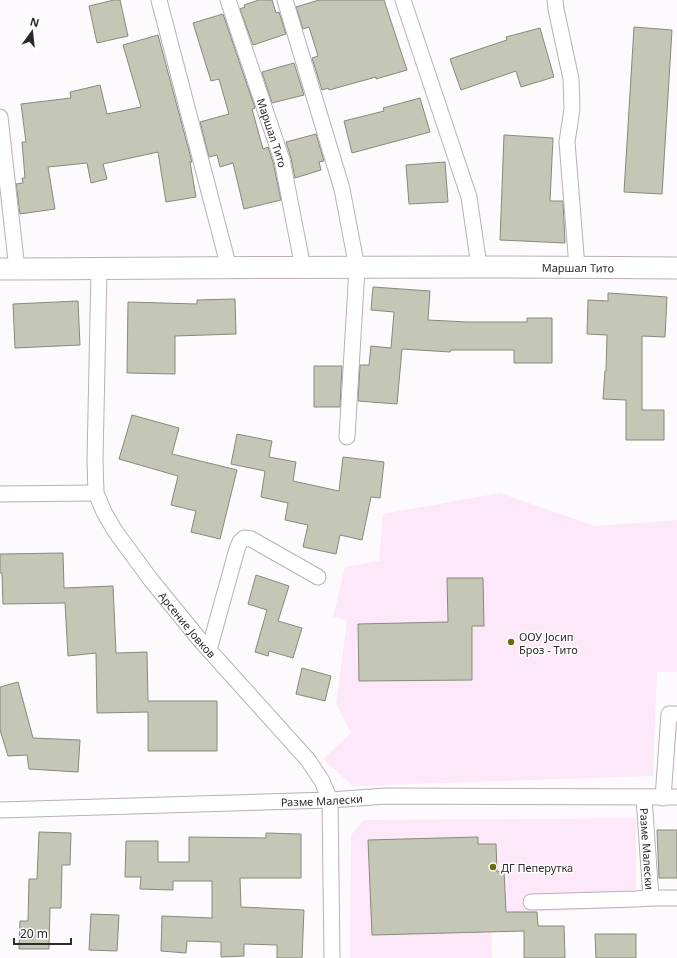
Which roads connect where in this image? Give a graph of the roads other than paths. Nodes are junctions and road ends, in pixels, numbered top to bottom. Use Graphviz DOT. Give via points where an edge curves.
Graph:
graph roads {
  1 [pos="158,0"];
  2 [pos="228,0"];
  3 [pos="285,0"];
  4 [pos="403,0"];
  5 [pos="555,0"];
  6 [pos="0,117"];
  7 [pos="479,266"];
  8 [pos="578,267"];
  9 [pos="229,268"];
  10 [pos="303,268"];
  11 [pos="357,268"];
  12 [pos="677,268"];
  13 [pos="8,269"];
  14 [pos="99,269"];
  15 [pos="347,437"];
  16 [pos="0,494"];
  17 [pos="96,494"];
  18 [pos="318,577"];
  19 [pos="209,650"];
  20 [pos="677,714"];
  21 [pos="644,798"];
  22 [pos="670,798"];
  23 [pos="330,800"];
  24 [pos="0,810"];
  25 [pos="651,898"];
  26 [pos="677,898"];
  27 [pos="531,902"];
  28 [pos="332,958"];
  1 -- 9 [label="street"];
  2 -- 10 [label="street, Маршал Тито" via="282,160"];
  3 -- 11 [label="street" via="342,189"];
  4 -- 7 [label="street" via="469,197"];
  5 -- 8 [label="street" via="571,79 572,109 567,142"];
  6 -- 13 [label="street, Маршал Тито"];
  7 -- 8 [label="street, Маршал Тито"];
  7 -- 11 [label="street, Маршал Тито"];
  8 -- 12 [label="street, Маршал Тито"];
  9 -- 10 [label="street, Маршал Тито"];
  9 -- 14 [label="street, Маршал Тито"];
  10 -- 11 [label="street, Маршал Тито"];
  11 -- 15 [label="street"];
  13 -- 14 [label="street, Маршал Тито"];
  14 -- 17 [label="street, Арсение Јовков"];
  16 -- 17 [label="street"];
  17 -- 19 [label="street, Арсение Јовков" via="115,531 151,580"];
  18 -- 19 [label="street" via="251,539 244,538 237,549"];
  19 -- 23 [label="street, Арсение Јовков" via="308,760 322,780"];
  20 -- 22 [label="street" via="669,714"];
  21 -- 22 [label="street, Разме Малески"];
  21 -- 23 [label="street, Разме Малески" via="386,796"];
  21 -- 25 [label="street, Разме Малески"];
  23 -- 24 [label="street, Разме Малески"];
  23 -- 28 [label="street, Арсение Јовков"];
  25 -- 26 [label="street, Разме Малески"];
  25 -- 27 [label="street"];
}
